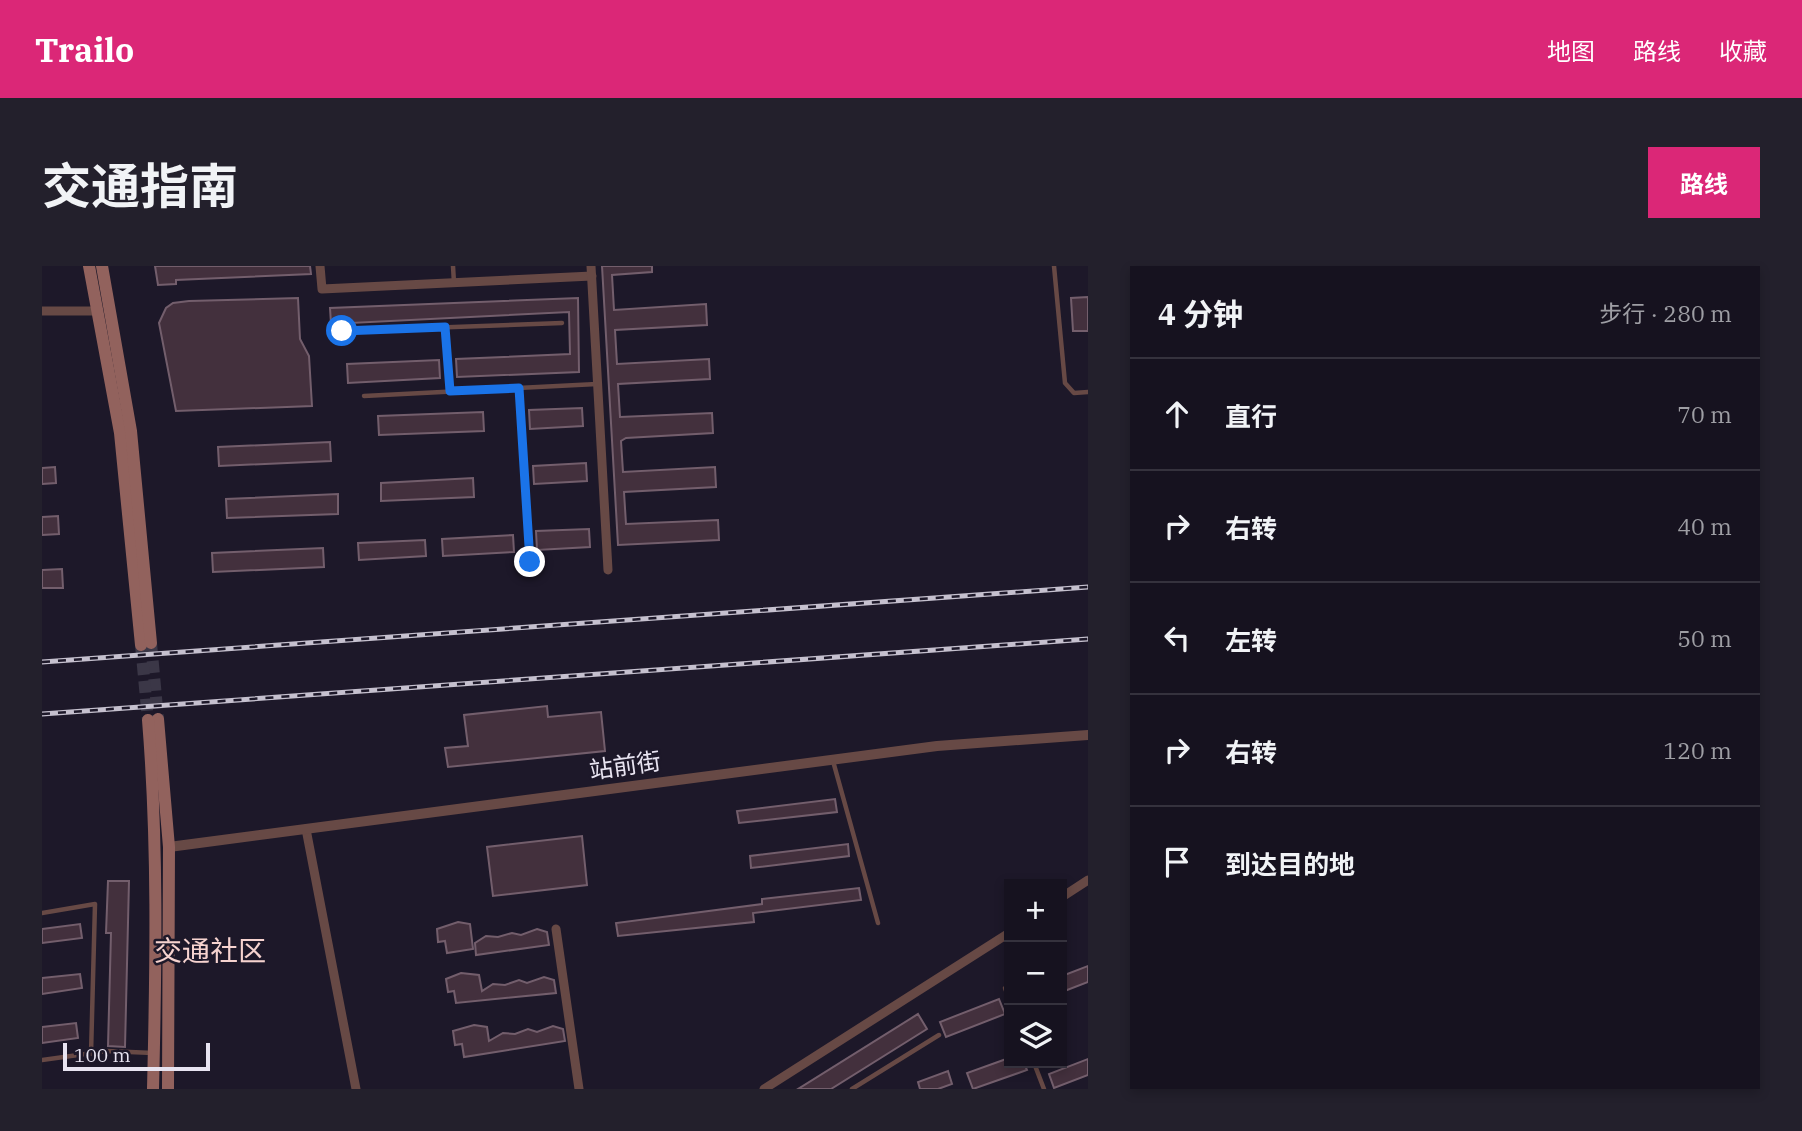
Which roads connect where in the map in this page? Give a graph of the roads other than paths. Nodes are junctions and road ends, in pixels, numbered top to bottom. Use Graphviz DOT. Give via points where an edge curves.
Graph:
graph roads {
  1 [pos="89,266"];
  2 [pos="102,266"];
  3 [pos="320,266"];
  4 [pos="453,266"];
  5 [pos="1054,266"];
  6 [pos="591,271"];
  7 [pos="454,283"];
  8 [pos="42,311"];
  9 [pos="97,311"];
  10 [pos="562,323"];
  11 [pos="445,327"];
  12 [pos="342,331"];
  13 [pos="597,384"];
  14 [pos="519,388"];
  15 [pos="450,391"];
  16 [pos="1088,392"];
  17 [pos="364,396"];
  18 [pos="530,562"];
  19 [pos="608,570"];
  20 [pos="1088,735"];
  21 [pos="832,760"];
  22 [pos="306,830"];
  23 [pos="169,848"];
  24 [pos="1088,880"];
  25 [pos="1067,894"];
  26 [pos="42,913"];
  27 [pos="878,923"];
  28 [pos="556,929"];
  29 [pos="1004,936"];
  30 [pos="939,1035"];
  31 [pos="154,1053"];
  32 [pos="90,1054"];
  33 [pos="42,1060"];
  34 [pos="1036,1068"];
  35 [pos="860,1087"];
  36 [pos="153,1089"];
  37 [pos="167,1089"];
  38 [pos="356,1089"];
  39 [pos="579,1089"];
  40 [pos="764,1089"];
  41 [pos="852,1089"];
  42 [pos="1044,1089"];
  1 -- 9 [label="main road"];
  2 -- 9 [label="main road" via="131,431 146,644 120,433"];
  3 -- 7 [label="street" via="322,289"];
  4 -- 7 [label="lane"];
  5 -- 16 [label="lane" via="1065,383 1074,393"];
  6 -- 7 [label="street"];
  6 -- 13 [label="street"];
  8 -- 9 [label="street"];
  10 -- 11 [label="lane"];
  11 -- 12 [label="lane"];
  11 -- 15 [label="lane"];
  13 -- 14 [label="lane"];
  13 -- 19 [label="street"];
  14 -- 15 [label="lane"];
  14 -- 18 [label="lane"];
  15 -- 17 [label="lane"];
  20 -- 21 [label="street, 站前街" via="937,746"];
  21 -- 22 [label="street, 站前街"];
  21 -- 27 [label="lane"];
  22 -- 23 [label="street, 站前街"];
  22 -- 38 [label="street"];
  23 -- 31 [label="main road" via="153,720"];
  23 -- 37 [label="main road"];
  24 -- 25 [label="street"];
  26 -- 32 [label="lane" via="95,904"];
  28 -- 39 [label="street"];
  29 -- 40 [label="street"];
  30 -- 35 [label="lane"];
  31 -- 32 [label="lane"];
  31 -- 36 [label="main road"];
  32 -- 33 [label="lane"];
  34 -- 42 [label="lane"];
  35 -- 41 [label="lane"];
}
